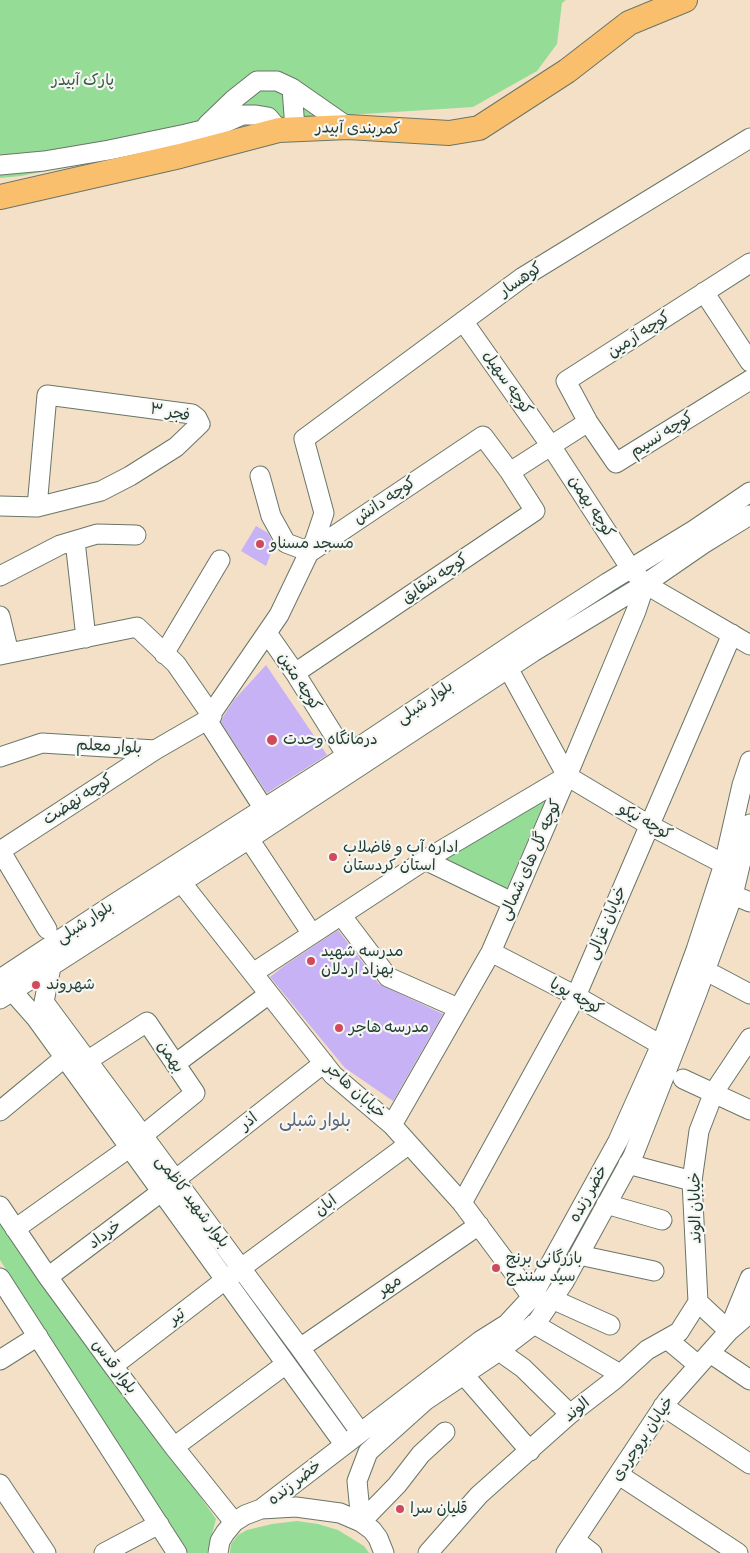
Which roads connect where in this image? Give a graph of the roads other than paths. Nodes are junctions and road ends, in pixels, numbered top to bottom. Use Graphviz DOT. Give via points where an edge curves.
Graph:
graph roads {
  1 [pos="685,0"];
  2 [pos="292,88"];
  3 [pos="348,127"];
  4 [pos="287,129"];
  5 [pos="202,130"];
  6 [pos="750,138"];
  7 [pos="0,166"];
  8 [pos="0,197"];
  9 [pos="750,263"];
  10 [pos="704,292"];
  11 [pos="463,321"];
  12 [pos="750,362"];
  13 [pos="750,380"];
  14 [pos="588,422"];
  15 [pos="551,446"];
  16 [pos="510,472"];
  17 [pos="260,476"];
  18 [pos="750,492"];
  19 [pos="0,506"];
  20 [pos="37,507"];
  21 [pos="750,515"];
  22 [pos="136,535"];
  23 [pos="75,540"];
  24 [pos="310,552"];
  25 [pos="220,560"];
  26 [pos="631,569"];
  27 [pos="0,576"];
  28 [pos="645,584"];
  29 [pos="0,616"];
  30 [pos="266,633"];
  31 [pos="732,634"];
  32 [pos="86,638"];
  33 [pos="750,645"];
  34 [pos="5,654"];
  35 [pos="164,654"];
  36 [pos="508,668"];
  37 [pos="295,673"];
  38 [pos="209,718"];
  39 [pos="155,750"];
  40 [pos="347,756"];
  41 [pos="0,757"];
  42 [pos="750,762"];
  43 [pos="567,776"];
  44 [pos="264,809"];
  45 [pos="750,824"];
  46 [pos="649,825"];
  47 [pos="249,839"];
  48 [pos="0,851"];
  49 [pos="425,860"];
  50 [pos="724,864"];
  51 [pos="181,882"];
  52 [pos="742,898"];
  53 [pos="512,902"];
  54 [pos="341,915"];
  55 [pos="47,929"];
  56 [pos="312,934"];
  57 [pos="491,952"];
  58 [pos="51,967"];
  59 [pos="253,973"];
  60 [pos="714,975"];
  61 [pos="4,990"];
  62 [pos="269,994"];
  63 [pos="750,994"];
  64 [pos="576,996"];
  65 [pos="458,1008"];
  66 [pos="749,1042"];
  67 [pos="661,1044"];
  68 [pos="64,1058"];
  69 [pos="87,1061"];
  70 [pos="324,1063"];
  71 [pos="175,1064"];
  72 [pos="683,1079"];
  73 [pos="714,1092"];
  74 [pos="750,1110"];
  75 [pos="0,1111"];
  76 [pos="392,1125"];
  77 [pos="136,1142"];
  78 [pos="409,1144"];
  79 [pos="628,1164"];
  80 [pos="692,1181"];
  81 [pos="168,1186"];
  82 [pos="462,1203"];
  83 [pos="606,1204"];
  84 [pos="0,1206"];
  85 [pos="662,1220"];
  86 [pos="479,1225"];
  87 [pos="16,1229"];
  88 [pos="579,1255"];
  89 [pos="242,1269"];
  90 [pos="654,1271"];
  91 [pos="0,1278"];
  92 [pos="48,1278"];
  93 [pos="750,1278"];
  94 [pos="225,1280"];
  95 [pos="532,1297"];
  96 [pos="552,1299"];
  97 [pos="698,1302"];
  98 [pos="750,1313"];
  99 [pos="534,1324"];
  100 [pos="610,1325"];
  101 [pos="729,1331"];
  102 [pos="38,1336"];
  103 [pos="667,1339"];
  104 [pos="300,1348"];
  105 [pos="499,1351"];
  106 [pos="704,1359"];
  107 [pos="0,1360"];
  108 [pos="286,1364"];
  109 [pos="113,1366"];
  110 [pos="620,1374"];
  111 [pos="464,1375"];
  112 [pos="750,1380"];
  113 [pos="663,1406"];
  114 [pos="570,1414"];
  115 [pos="360,1432"];
  116 [pos="445,1432"];
  117 [pos="344,1444"];
  118 [pos="174,1447"];
  119 [pos="530,1451"];
  120 [pos="750,1464"];
  121 [pos="619,1475"];
  122 [pos="0,1484"];
  123 [pos="6,1506"];
  124 [pos="261,1509"];
  125 [pos="234,1522"];
  126 [pos="361,1522"];
  127 [pos="160,1524"];
  128 [pos="381,1546"];
  129 [pos="570,1546"];
  130 [pos="46,1553"];
  131 [pos="104,1553"];
  132 [pos="177,1553"];
  133 [pos="218,1553"];
  134 [pos="392,1553"];
  135 [pos="428,1553"];
  136 [pos="592,1553"];
  137 [pos="738,1553"];
  1 -- 3 [label="main road, کمربندی آبیدر" via="629,23 568,71 479,128 449,133"];
  2 -- 3 [label="street"];
  2 -- 4 [label="street"];
  2 -- 5 [label="street" via="277,81 257,81"];
  3 -- 4 [label="main road, کمربندی آبیدر"];
  4 -- 5 [label="street" via="268,117 242,115"];
  4 -- 8 [label="main road, کمربندی آبیدر"];
  5 -- 7 [label="street" via="109,150"];
  6 -- 11 [label="street, کوهسار" via="523,277"];
  9 -- 10 [label="street, کوچه آرمین"];
  10 -- 12 [label="street"];
  10 -- 14 [label="street, کوچه آرمین" via="566,381"];
  11 -- 15 [label="street, کوچه سهیل"];
  11 -- 24 [label="street, کوهسار" via="304,439 324,513"];
  13 -- 14 [label="street, کوچه نسیم" via="616,463"];
  14 -- 15 [label="street"];
  15 -- 16 [label="street"];
  15 -- 26 [label="street, کوچه بهمن"];
  16 -- 24 [label="street, کوچه دانش" via="483,436"];
  16 -- 37 [label="street, کوچه شقایق" via="535,511"];
  17 -- 24 [label="street" via="271,516 286,544"];
  18 -- 26 [label="street, بلوار شبلی"];
  19 -- 20 [label="street"];
  20 -- 20 [label="street, فجر ۳" via="101,491 130,476 176,447 200,424 197,418 192,414 47,395"];
  21 -- 28 [label="street, بلوار شبلی"];
  22 -- 23 [label="street" via="97,534"];
  23 -- 27 [label="street"];
  23 -- 32 [label="street"];
  24 -- 30 [label="street, کوچه دانش" via="279,615"];
  25 -- 35 [label="street"];
  26 -- 28 [label="street, کوچه بهمن"];
  26 -- 40 [label="street, بلوار شبلی"];
  28 -- 31 [label="street, کوچه بهمن"];
  28 -- 36 [label="street, بلوار شبلی"];
  28 -- 43 [label="street, کوچه گل های شمالی"];
  29 -- 34 [label="street"];
  30 -- 37 [label="street, کوچه متین"];
  30 -- 38 [label="street, کوچه دانش"];
  31 -- 33 [label="street, کوچه بهمن"];
  31 -- 46 [label="street, خیابان غزالی"];
  32 -- 34 [label="street"];
  32 -- 35 [label="street" via="137,627"];
  35 -- 38 [label="street" via="176,664"];
  36 -- 43 [label="street"];
  36 -- 47 [label="street, بلوار شبلی"];
  37 -- 40 [label="street, کوچه متین"];
  38 -- 39 [label="street, بلوار معلم"];
  38 -- 44 [label="street"];
  39 -- 41 [label="street, بلوار معلم" via="42,743"];
  39 -- 48 [label="street, کوچه نهضت"];
  40 -- 44 [label="street, بلوار شبلی"];
  42 -- 50 [label="street, خضر زنده"];
  43 -- 46 [label="street, کوچه نیکو"];
  43 -- 49 [label="street"];
  43 -- 53 [label="street, کوچه گل های شمالی"];
  44 -- 61 [label="street, بلوار شبلی" via="114,904"];
  45 -- 52 [label="street, خضر زنده"];
  46 -- 50 [label="street, کوچه نیکو"];
  46 -- 64 [label="street, خیابان غزالی"];
  47 -- 51 [label="street, بلوار شبلی"];
  47 -- 56 [label="street"];
  48 -- 55 [label="street"];
  49 -- 53 [label="street"];
  49 -- 54 [label="street"];
  50 -- 67 [label="street, خضر زنده"];
  51 -- 58 [label="street, بلوار شبلی"];
  51 -- 59 [label="street, خیابان هاجر"];
  52 -- 79 [label="street, خضر زنده" via="697,992"];
  53 -- 57 [label="street, کوچه گل های شمالی"];
  54 -- 56 [label="street"];
  54 -- 65 [label="street" via="388,977"];
  56 -- 59 [label="street"];
  57 -- 64 [label="street, کوچه پویا"];
  57 -- 65 [label="street, کوچه گل های شمالی"];
  58 -- 61 [label="street, بلوار شبلی"];
  58 -- 69 [label="street, بلوار شهید کاظمی" via="44,1002"];
  59 -- 62 [label="street, خیابان هاجر"];
  60 -- 63 [label="street"];
  61 -- 68 [label="street, بلوار شهید کاظمی" via="36,1018"];
  62 -- 70 [label="street, خیابان هاجر"];
  62 -- 71 [label="street"];
  64 -- 67 [label="street, کوچه پویا"];
  64 -- 82 [label="street, خیابان غزالی"];
  65 -- 76 [label="street, کوچه گل های شمالی"];
  66 -- 73 [label="street, خیابان الوند"];
  67 -- 95 [label="street, خضر زنده" via="618,1141"];
  68 -- 75 [label="street"];
  68 -- 77 [label="street, بلوار شهید کاظمی"];
  69 -- 71 [label="street, بهمن" via="147,1022"];
  69 -- 77 [label="street, بلوار شهید کاظمی"];
  70 -- 76 [label="street, خیابان هاجر" via="332,1074"];
  70 -- 81 [label="street, اذر"];
  71 -- 77 [label="street, بهمن" via="195,1093"];
  72 -- 73 [label="street"];
  73 -- 74 [label="street"];
  73 -- 80 [label="street, خیابان الوند" via="699,1131"];
  76 -- 78 [label="street, خیابان هاجر"];
  77 -- 81 [label="street, بلوار شهید کاظمی"];
  77 -- 87 [label="street"];
  78 -- 82 [label="street, خیابان هاجر"];
  78 -- 89 [label="street, ابان"];
  79 -- 80 [label="street"];
  79 -- 83 [label="street, خضر زنده"];
  80 -- 97 [label="street, خیابان الوند"];
  81 -- 89 [label="street, بلوار شهید کاظمی"];
  81 -- 92 [label="street, خرداد"];
  81 -- 94 [label="street, بلوار شهید کاظمی"];
  82 -- 86 [label="street, خیابان هاجر"];
  83 -- 85 [label="street"];
  83 -- 88 [label="street, خضر زنده"];
  84 -- 87 [label="street, بلوار قدس"];
  86 -- 95 [label="street, خیابان هاجر"];
  86 -- 104 [label="street, مهر"];
  87 -- 92 [label="street, بلوار قدس"];
  88 -- 90 [label="street"];
  88 -- 96 [label="street, خضر زنده"];
  89 -- 94 [label="street, تیر"];
  89 -- 104 [label="street, بلوار شهید کاظمی"];
  91 -- 102 [label="street"];
  92 -- 109 [label="street, بلوار قدس"];
  93 -- 101 [label="street, خیابان بروجردی"];
  94 -- 108 [label="street, بلوار شهید کاظمی"];
  94 -- 109 [label="street, تیر"];
  95 -- 115 [label="street, خضر زنده" via="507,1324"];
  96 -- 99 [label="street, خضر زنده"];
  96 -- 100 [label="street"];
  97 -- 101 [label="street"];
  97 -- 103 [label="street, الوند" via="679,1332"];
  98 -- 101 [label="street, خیابان بروجردی"];
  99 -- 105 [label="street, خضر زنده"];
  99 -- 110 [label="street"];
  101 -- 106 [label="street, خیابان بروجردی"];
  102 -- 107 [label="street"];
  102 -- 127 [label="street"];
  103 -- 106 [label="street"];
  103 -- 110 [label="street, الوند" via="648,1350"];
  104 -- 115 [label="street, بلوار شهید کاظمی"];
  105 -- 111 [label="street, خضر زنده"];
  105 -- 114 [label="street" via="523,1368"];
  106 -- 112 [label="street"];
  106 -- 113 [label="street, خیابان بروجردی"];
  108 -- 117 [label="street, بلوار شهید کاظمی"];
  108 -- 118 [label="street"];
  109 -- 118 [label="street, بلوار قدس"];
  110 -- 114 [label="street, الوند"];
  111 -- 119 [label="street"];
  111 -- 126 [label="street, خضر زنده" via="426,1400 368,1452 356,1481"];
  113 -- 120 [label="street"];
  113 -- 121 [label="street, خیابان بروجردی"];
  114 -- 119 [label="street, الوند"];
  115 -- 117 [label="street, خضر زنده"];
  116 -- 126 [label="street" via="421,1454"];
  117 -- 124 [label="street, خضر زنده"];
  118 -- 125 [label="street, بلوار قدس"];
  119 -- 135 [label="street, الوند" via="479,1495"];
  121 -- 129 [label="street, خیابان بروجردی"];
  121 -- 137 [label="street"];
  122 -- 123 [label="street"];
  123 -- 130 [label="street"];
  124 -- 125 [label="street"];
  124 -- 126 [label="street" via="317,1509 340,1513"];
  125 -- 133 [label="street" via="220,1541"];
  126 -- 128 [label="street" via="372,1530"];
  127 -- 131 [label="street"];
  127 -- 132 [label="street"];
  128 -- 134 [label="street"];
  129 -- 136 [label="street"];
}
